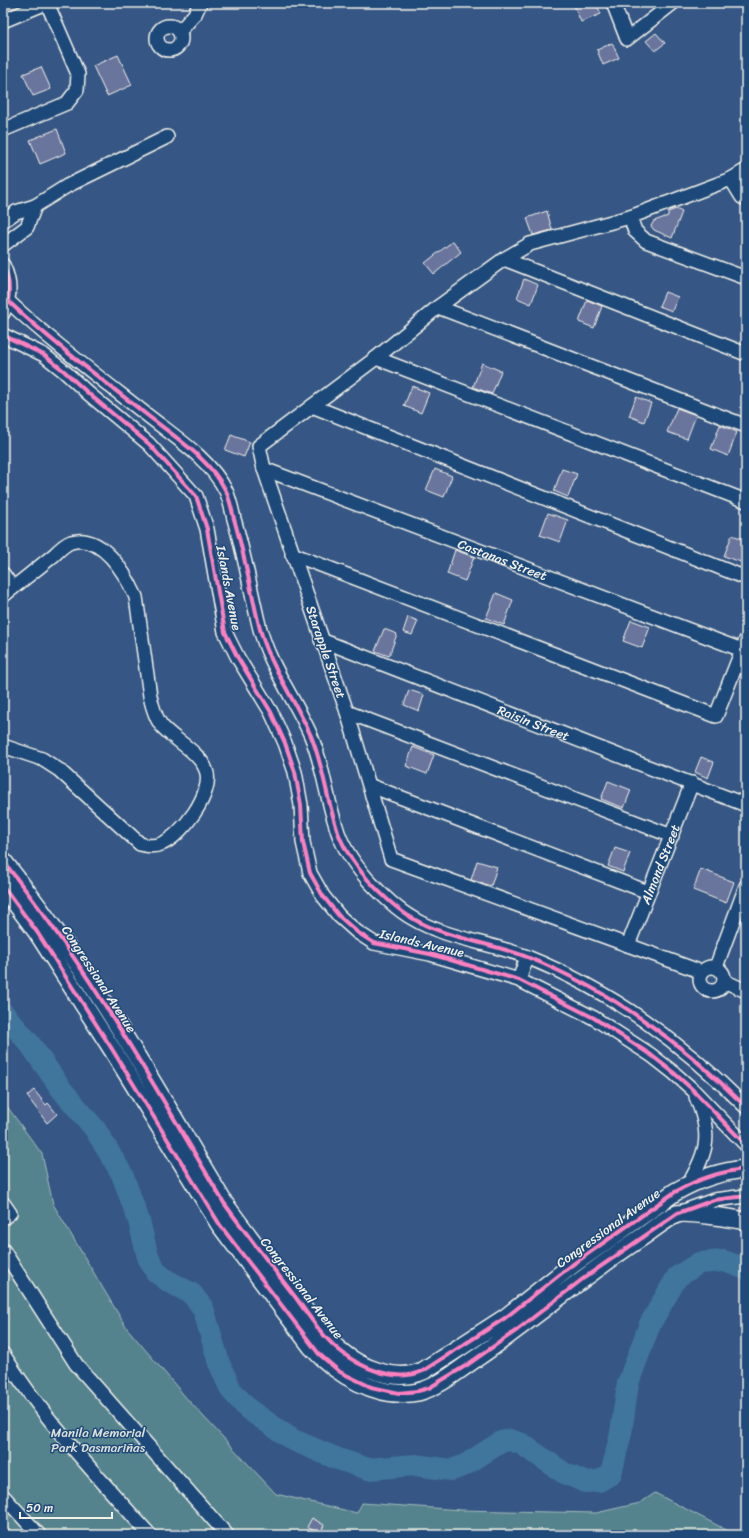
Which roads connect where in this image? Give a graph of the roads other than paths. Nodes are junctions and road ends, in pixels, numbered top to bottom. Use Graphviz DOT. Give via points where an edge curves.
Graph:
graph roads {
  1 [pos="47,3"];
  2 [pos="200,3"];
  3 [pos="613,3"];
  4 [pos="673,3"];
  5 [pos="3,21"];
  6 [pos="180,31"];
  7 [pos="3,130"];
  8 [pos="167,137"];
  9 [pos="746,170"];
  10 [pos="731,179"];
  11 [pos="746,199"];
  12 [pos="35,206"];
  13 [pos="630,217"];
  14 [pos="3,221"];
  15 [pos="3,245"];
  16 [pos="504,258"];
  17 [pos="3,265"];
  18 [pos="746,278"];
  19 [pos="6,307"];
  20 [pos="438,307"];
  21 [pos="3,335"];
  22 [pos="746,354"];
  23 [pos="376,358"];
  24 [pos="312,406"];
  25 [pos="746,426"];
  26 [pos="264,469"];
  27 [pos="746,501"];
  28 [pos="292,554"];
  29 [pos="3,574"];
  30 [pos="746,578"];
  31 [pos="8,592"];
  32 [pos="321,640"];
  33 [pos="744,645"];
  34 [pos="347,712"];
  35 [pos="3,746"];
  36 [pos="692,783"];
  37 [pos="371,786"];
  38 [pos="746,805"];
  39 [pos="672,836"];
  40 [pos="3,861"];
  41 [pos="3,886"];
  42 [pos="746,886"];
  43 [pos="648,892"];
  44 [pos="628,945"];
  45 [pos="527,957"];
  46 [pos="716,967"];
  47 [pos="702,972"];
  48 [pos="519,980"];
  49 [pos="724,981"];
  50 [pos="746,991"];
  51 [pos="693,1090"];
  52 [pos="746,1107"];
  53 [pos="746,1145"];
  54 [pos="746,1169"];
  55 [pos="688,1185"];
  56 [pos="746,1196"];
  57 [pos="3,1203"];
  58 [pos="678,1213"];
  59 [pos="3,1218"];
  60 [pos="746,1221"];
  61 [pos="3,1250"];
  62 [pos="3,1354"];
  63 [pos="3,1496"];
  64 [pos="39,1535"];
  65 [pos="150,1535"];
  66 [pos="227,1535"];
  1 -- 5 [label="street"];
  1 -- 7 [label="street" via="78,74 77,90 67,103"];
  2 -- 6 [label="street" via="195,14"];
  3 -- 4 [label="street" via="627,39"];
  8 -- 12 [label="street" via="67,186"];
  9 -- 10 [label="street"];
  10 -- 11 [label="street"];
  10 -- 13 [label="street"];
  12 -- 14 [label="street" via="16,212"];
  12 -- 15 [label="street" via="27,227"];
  13 -- 16 [label="street" via="530,244"];
  13 -- 18 [label="street" via="635,232 646,241"];
  16 -- 20 [label="street"];
  16 -- 22 [label="street"];
  17 -- 19 [label="street" via="8,274 10,288"];
  19 -- 45 [label="street, Islands Avenue" via="188,448 212,471 226,492 267,653 311,736 324,775 336,828 351,858 368,880 412,918 434,928"];
  20 -- 23 [label="street"];
  20 -- 25 [label="street"];
  21 -- 48 [label="street, Islands Avenue" via="44,355 64,371 149,444 196,496 207,529 225,632 271,712 285,744 296,779 301,805 303,842 310,873 323,896 339,916 374,943 430,954"];
  23 -- 24 [label="street"];
  23 -- 27 [label="street"];
  24 -- 26 [label="street, Starapple Street" via="259,446"];
  24 -- 30 [label="street"];
  26 -- 28 [label="street, Starapple Street"];
  26 -- 33 [label="street, Castanas Street"];
  28 -- 32 [label="street, Starapple Street"];
  28 -- 33 [label="street" via="716,716"];
  29 -- 31 [label="street"];
  31 -- 35 [label="street" via="70,542 86,541 108,553 131,585 136,597 154,712 161,725 197,757 206,770 208,781 205,796 175,836 162,844 140,844 60,770 42,759"];
  32 -- 34 [label="street, Starapple Street"];
  32 -- 36 [label="street, Raisin Street"];
  34 -- 37 [label="street, Starapple Street"];
  34 -- 39 [label="street"];
  36 -- 38 [label="street, Raisin Street"];
  36 -- 39 [label="street, Almond Street"];
  37 -- 43 [label="street"];
  37 -- 44 [label="street, Starapple Street" via="391,859"];
  39 -- 43 [label="street, Almond Street"];
  40 -- 55 [label="main road, Congressional Avenue" via="50,923 129,1043 236,1220 326,1338 340,1351 360,1363 400,1376 423,1371 505,1318 616,1233"];
  41 -- 58 [label="main road, Congressional Avenue" via="112,1049 220,1225 311,1346 328,1363 351,1378 380,1390 399,1393 429,1388 517,1330 584,1278"];
  42 -- 46 [label="street"];
  43 -- 44 [label="street, Almond Street"];
  44 -- 47 [label="street"];
  45 -- 48 [label="street"];
  45 -- 52 [label="street, Islands Avenue" via="632,1011 681,1048"];
  46 -- 47 [label="street" via="708,967"];
  46 -- 49 [label="street" via="723,974"];
  47 -- 49 [label="street" via="700,979 706,989 717,990"];
  48 -- 51 [label="street, Islands Avenue" via="564,1001 616,1031 651,1055"];
  49 -- 50 [label="street"];
  51 -- 53 [label="street, Islands Avenue"];
  51 -- 55 [label="street" via="706,1124 706,1141 703,1156"];
  54 -- 55 [label="main road, Congressional Avenue"];
  56 -- 58 [label="street, Congressional Avenue" via="714,1200"];
  57 -- 59 [label="street" via="10,1213"];
  58 -- 60 [label="main road"];
  61 -- 66 [label="street" via="76,1364"];
  62 -- 65 [label="street" via="41,1410"];
  63 -- 64 [label="street"];
}
